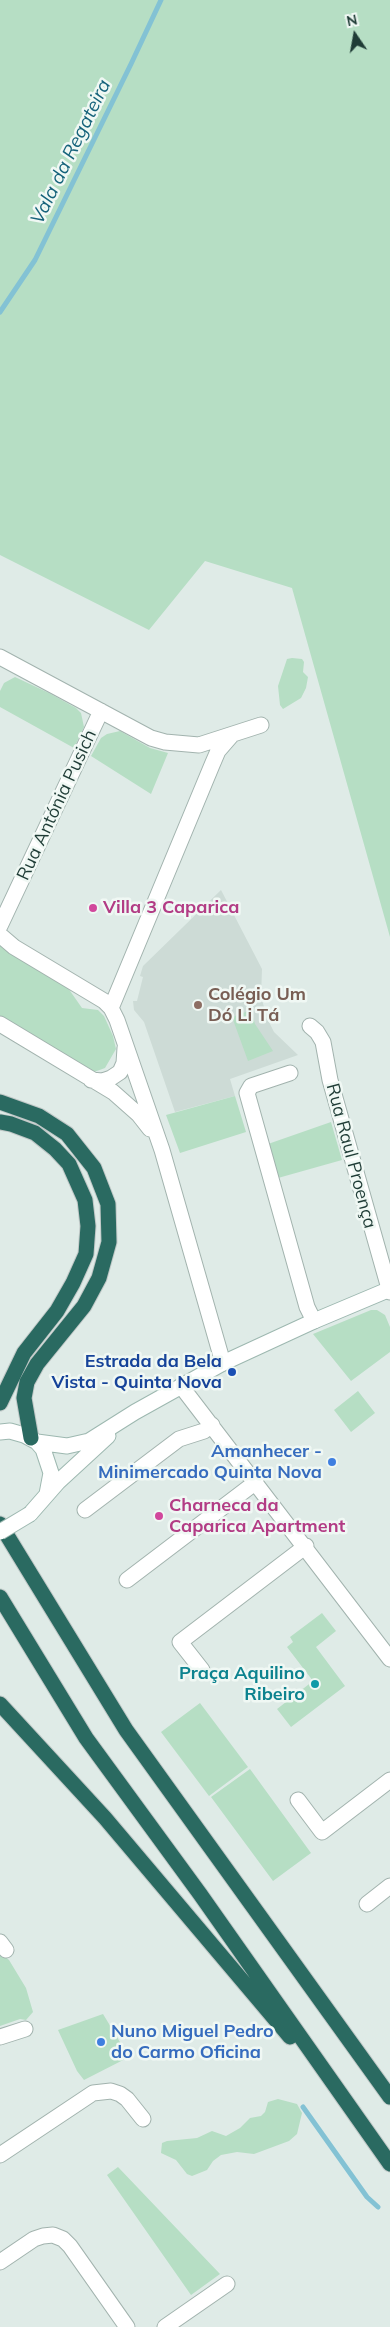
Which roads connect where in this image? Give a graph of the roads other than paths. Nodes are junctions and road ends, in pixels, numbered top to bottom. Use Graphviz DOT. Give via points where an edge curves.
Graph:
graph roads {
  1 [pos="1,661"];
  2 [pos="101,711"];
  3 [pos="261,725"];
  4 [pos="231,736"];
  5 [pos="0,926"];
  6 [pos="0,935"];
  7 [pos="111,1008"];
  8 [pos="0,1024"];
  9 [pos="310,1026"];
  10 [pos="123,1035"];
  11 [pos="290,1073"];
  12 [pos="92,1080"];
  13 [pos="0,1102"];
  14 [pos="0,1122"];
  15 [pos="162,1150"];
  16 [pos="390,1290"];
  17 [pos="314,1321"];
  18 [pos="223,1363"];
  19 [pos="181,1386"];
  20 [pos="0,1403"];
  21 [pos="135,1412"];
  22 [pos="212,1425"];
  23 [pos="0,1432"];
  24 [pos="34,1440"];
  25 [pos="256,1482"];
  26 [pos="45,1497"];
  27 [pos="85,1510"];
  28 [pos="0,1524"];
  29 [pos="0,1532"];
  30 [pos="306,1546"];
  31 [pos="127,1580"];
  32 [pos="0,1598"];
  33 [pos="390,1659"];
  34 [pos="202,1670"];
  35 [pos="0,1704"];
  36 [pos="390,1780"];
  37 [pos="298,1800"];
  38 [pos="390,1886"];
  39 [pos="367,1904"];
  40 [pos="25,2029"];
  41 [pos="0,2037"];
  42 [pos="390,2097"];
  43 [pos="350,2108"];
  44 [pos="143,2119"];
  45 [pos="0,2155"];
  46 [pos="390,2164"];
  47 [pos="0,2262"];
  48 [pos="227,2284"];
  49 [pos="127,2327"];
  50 [pos="165,2327"];
  1 -- 2 [label="street"];
  2 -- 4 [label="street" via="165,742 199,745"];
  2 -- 5 [label="street, Rua Antónia Pusich"];
  3 -- 4 [label="street"];
  4 -- 7 [label="street" via="215,758"];
  6 -- 7 [label="street"];
  7 -- 10 [label="street"];
  8 -- 12 [label="street"];
  9 -- 16 [label="street, Rua Raul Proença" via="323,1042 330,1080"];
  10 -- 12 [label="street" via="126,1051 120,1072 102,1081"];
  10 -- 15 [label="street"];
  11 -- 17 [label="street" via="251,1086 247,1093 307,1307"];
  12 -- 15 [label="street" via="113,1092 139,1115"];
  13 -- 24 [label="highway" via="39,1116 67,1134 94,1168 108,1204 108,1242 99,1278 84,1306 37,1364 27,1382 24,1398"];
  14 -- 20 [label="highway" via="35,1134 69,1164 85,1200 88,1226 86,1254 73,1283 24,1353"];
  15 -- 18 [label="street"];
  16 -- 17 [label="street"];
  17 -- 18 [label="street"];
  18 -- 19 [label="street"];
  19 -- 21 [label="street"];
  19 -- 22 [label="street"];
  21 -- 24 [label="street" via="100,1435 79,1444 56,1445"];
  21 -- 26 [label="street"];
  22 -- 25 [label="street"];
  22 -- 27 [label="street" via="179,1439"];
  23 -- 24 [label="street" via="17,1432"];
  24 -- 26 [label="street" via="46,1456 51,1472"];
  25 -- 30 [label="street"];
  25 -- 31 [label="street"];
  26 -- 29 [label="street, bridge" via="30,1514"];
  28 -- 42 [label="highway" via="126,1730"];
  30 -- 33 [label="street"];
  30 -- 34 [label="street" via="180,1642"];
  32 -- 43 [label="highway" via="86,1738"];
  35 -- 43 [label="highway" via="105,1818"];
  36 -- 37 [label="street" via="322,1832"];
  38 -- 39 [label="street"];
  40 -- 41 [label="street"];
  43 -- 46 [label="highway"];
  44 -- 45 [label="street" via="128,2098 111,2091 93,2092"];
  47 -- 49 [label="street" via="34,2239 53,2235 63,2239"];
  48 -- 50 [label="street"];
}
